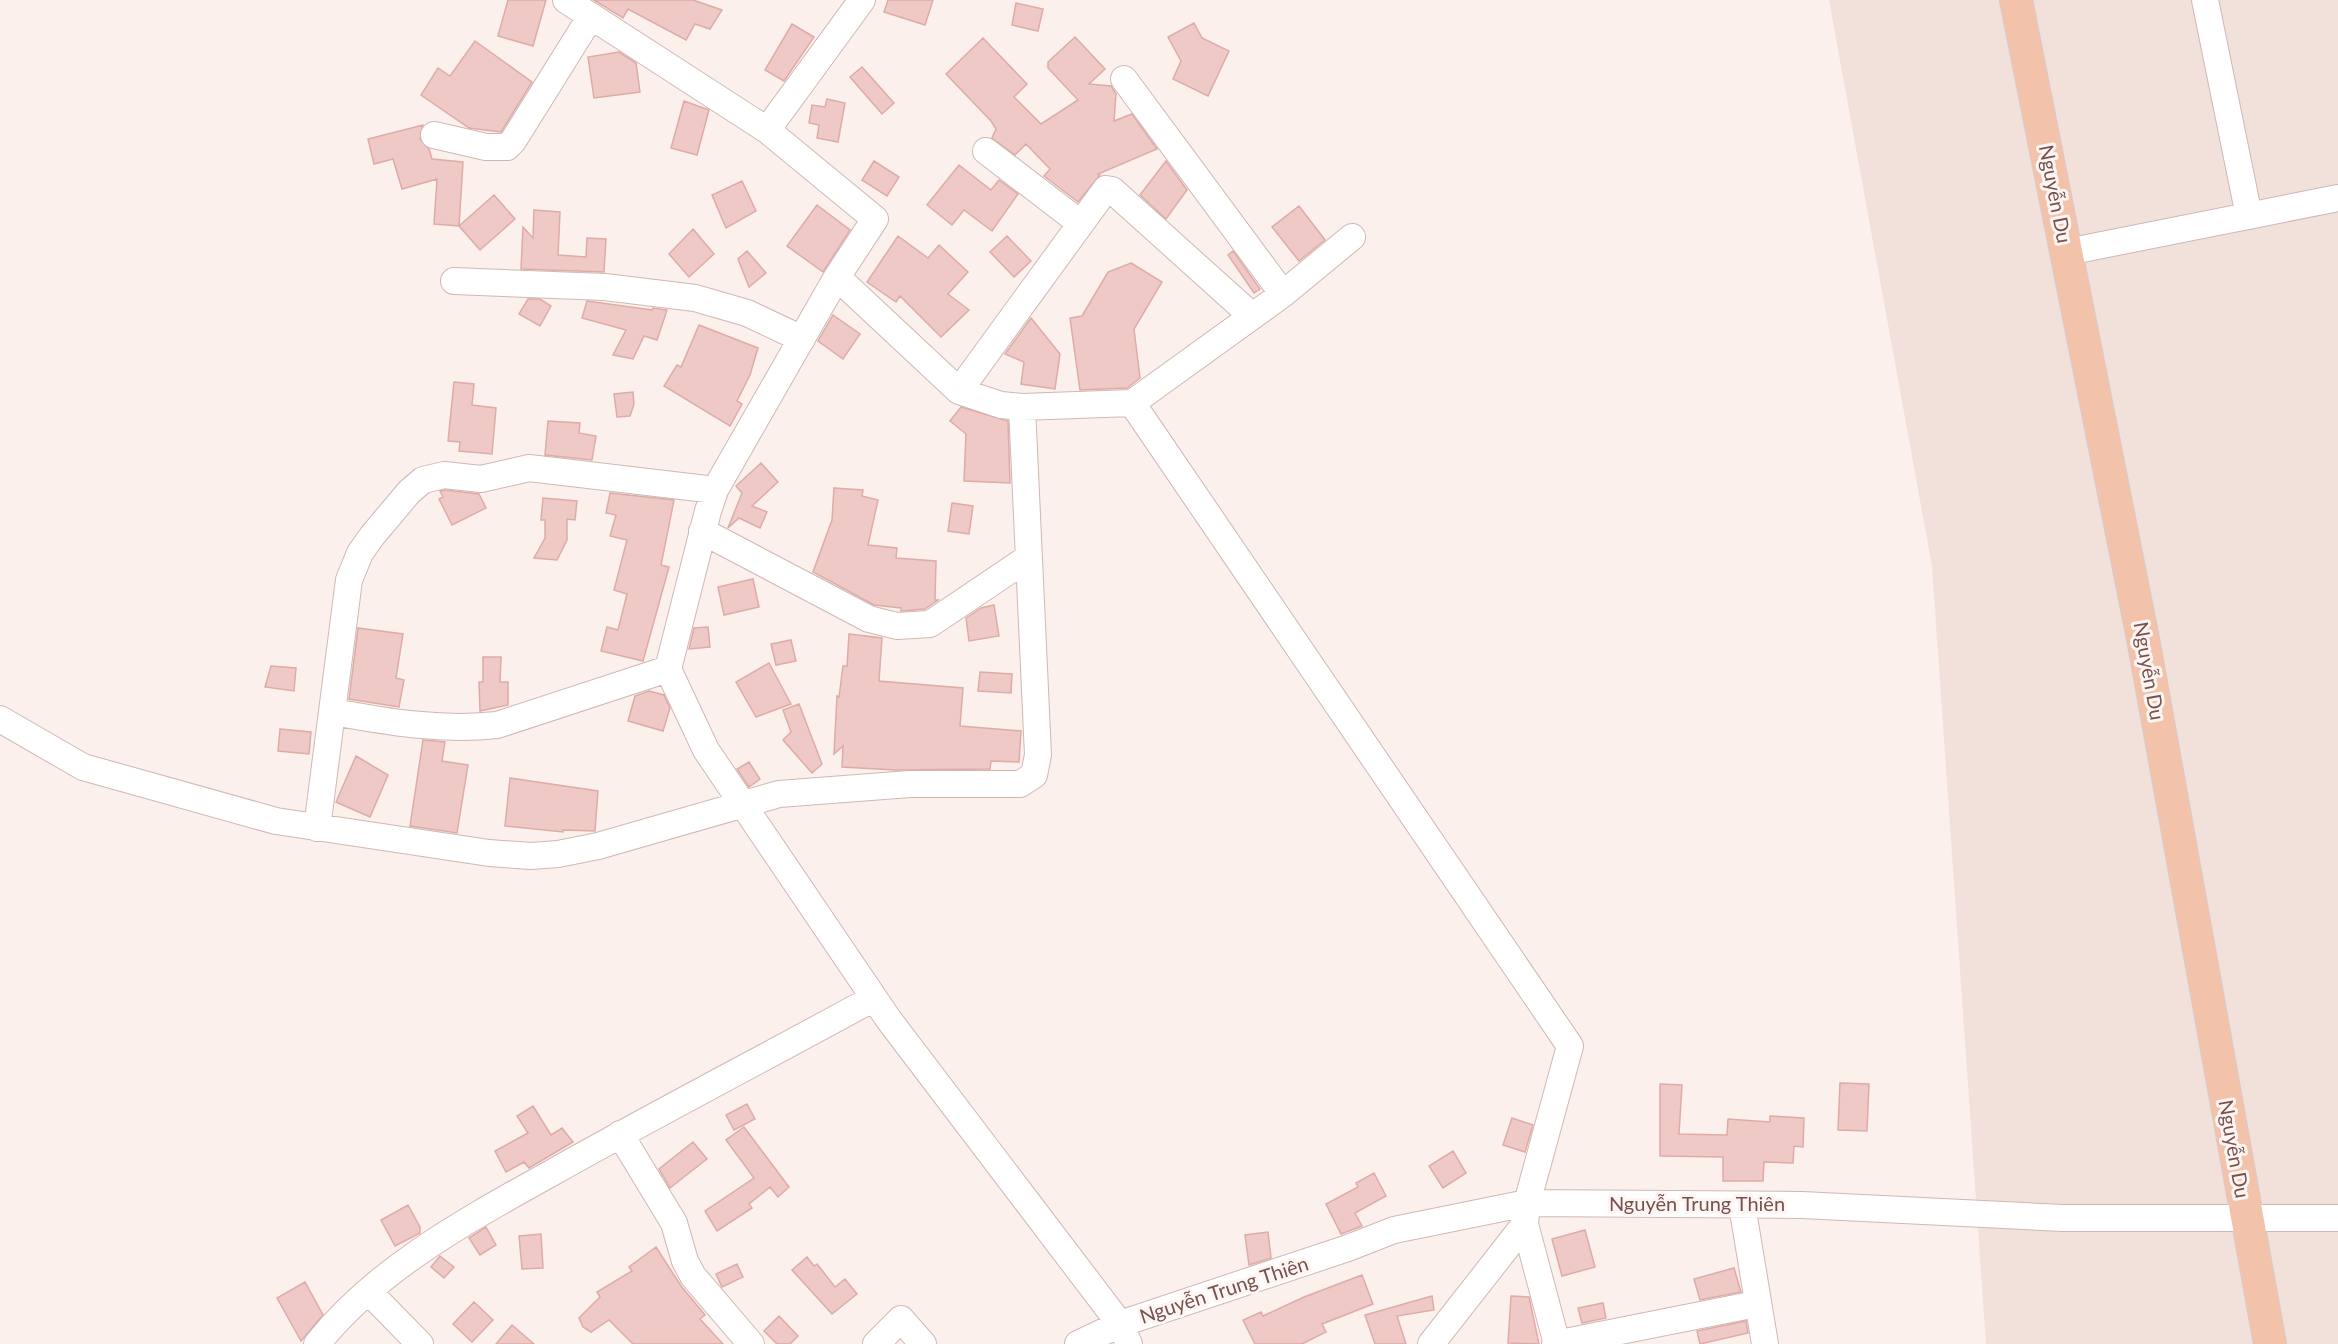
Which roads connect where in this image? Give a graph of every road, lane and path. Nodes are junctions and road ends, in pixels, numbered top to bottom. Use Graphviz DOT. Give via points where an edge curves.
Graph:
graph roads {
  1 [pos="566,0"];
  2 [pos="862,0"];
  3 [pos="2016,0"];
  4 [pos="2205,0"];
  5 [pos="591,16"];
  6 [pos="1124,79"];
  7 [pos="767,130"];
  8 [pos="434,135"];
  9 [pos="986,151"];
  10 [pos="2338,198"];
  11 [pos="2249,216"];
  12 [pos="1080,223"];
  13 [pos="1352,237"];
  14 [pos="2067,252"];
  15 [pos="837,277"];
  16 [pos="454,281"];
  17 [pos="1283,294"];
  18 [pos="1252,316"];
  19 [pos="802,339"];
  20 [pos="959,391"];
  21 [pos="1132,403"];
  22 [pos="1022,407"];
  23 [pos="715,490"];
  24 [pos="702,531"];
  25 [pos="1028,558"];
  26 [pos="668,669"];
  27 [pos="334,712"];
  28 [pos="0,719"];
  29 [pos="744,803"];
  30 [pos="317,828"];
  31 [pos="874,998"];
  32 [pos="620,1134"];
  33 [pos="1742,1204"];
  34 [pos="1526,1213"];
  35 [pos="2246,1217"];
  36 [pos="2338,1218"];
  37 [pos="369,1292"];
  38 [pos="1756,1304"];
  39 [pos="1124,1334"];
  40 [pos="317,1344"];
  41 [pos="420,1344"];
  42 [pos="751,1344"];
  43 [pos="876,1344"];
  44 [pos="923,1344"];
  45 [pos="1078,1344"];
  46 [pos="1431,1344"];
  47 [pos="1556,1344"];
  48 [pos="1765,1344"];
  49 [pos="2270,1344"];
  1 -- 5 [label="street"];
  2 -- 7 [label="street"];
  3 -- 14 [label="main road, Nguyễn Du"];
  4 -- 11 [label="street"];
  5 -- 7 [label="street"];
  5 -- 8 [label="street" via="507,147 486,147"];
  6 -- 17 [label="street"];
  7 -- 15 [label="street" via="875,219"];
  9 -- 12 [label="street"];
  10 -- 11 [label="street"];
  11 -- 14 [label="street"];
  12 -- 18 [label="street" via="1102,192 1112,190"];
  12 -- 20 [label="street"];
  13 -- 17 [label="street"];
  14 -- 35 [label="main road, Nguyễn Du" via="2144,644"];
  15 -- 19 [label="street"];
  15 -- 20 [label="street"];
  16 -- 19 [label="street" via="594,286 686,296 747,313"];
  17 -- 18 [label="street"];
  18 -- 21 [label="street"];
  19 -- 23 [label="street"];
  20 -- 22 [label="street" via="1001,405"];
  21 -- 22 [label="street"];
  21 -- 34 [label="street" via="1570,1046"];
  22 -- 25 [label="street"];
  23 -- 24 [label="street"];
  23 -- 27 [label="street" via="529,468 481,479 444,475 423,480 372,536 349,580"];
  24 -- 25 [label="street" via="869,619 897,626 930,624"];
  24 -- 26 [label="street"];
  25 -- 29 [label="street" via="1038,754 1034,775 1028,781 910,784 779,794"];
  26 -- 27 [label="street" via="497,725 477,728 388,722"];
  26 -- 29 [label="street" via="706,750"];
  27 -- 30 [label="street"];
  28 -- 30 [label="street" via="83,767 276,821"];
  29 -- 30 [label="street" via="598,846 540,855 489,853"];
  29 -- 31 [label="street"];
  31 -- 32 [label="street"];
  31 -- 39 [label="street"];
  32 -- 37 [label="street" via="481,1211"];
  32 -- 42 [label="street" via="674,1222 693,1276"];
  33 -- 34 [label="street, Nguyễn Trung Thiên"];
  33 -- 35 [label="street, Nguyễn Trung Thiên" via="2062,1218"];
  33 -- 38 [label="street"];
  34 -- 39 [label="street, Nguyễn Trung Thiên" via="1395,1230"];
  34 -- 46 [label="street"];
  34 -- 47 [label="street"];
  35 -- 36 [label="street, Nguyễn Trung Thiên"];
  35 -- 49 [label="main road, Nguyễn Du"];
  37 -- 40 [label="street"];
  37 -- 41 [label="street"];
  38 -- 47 [label="street"];
  38 -- 48 [label="street"];
  39 -- 45 [label="street, Nguyễn Trung Thiên"];
  43 -- 44 [label="street" via="901,1319"];
}
